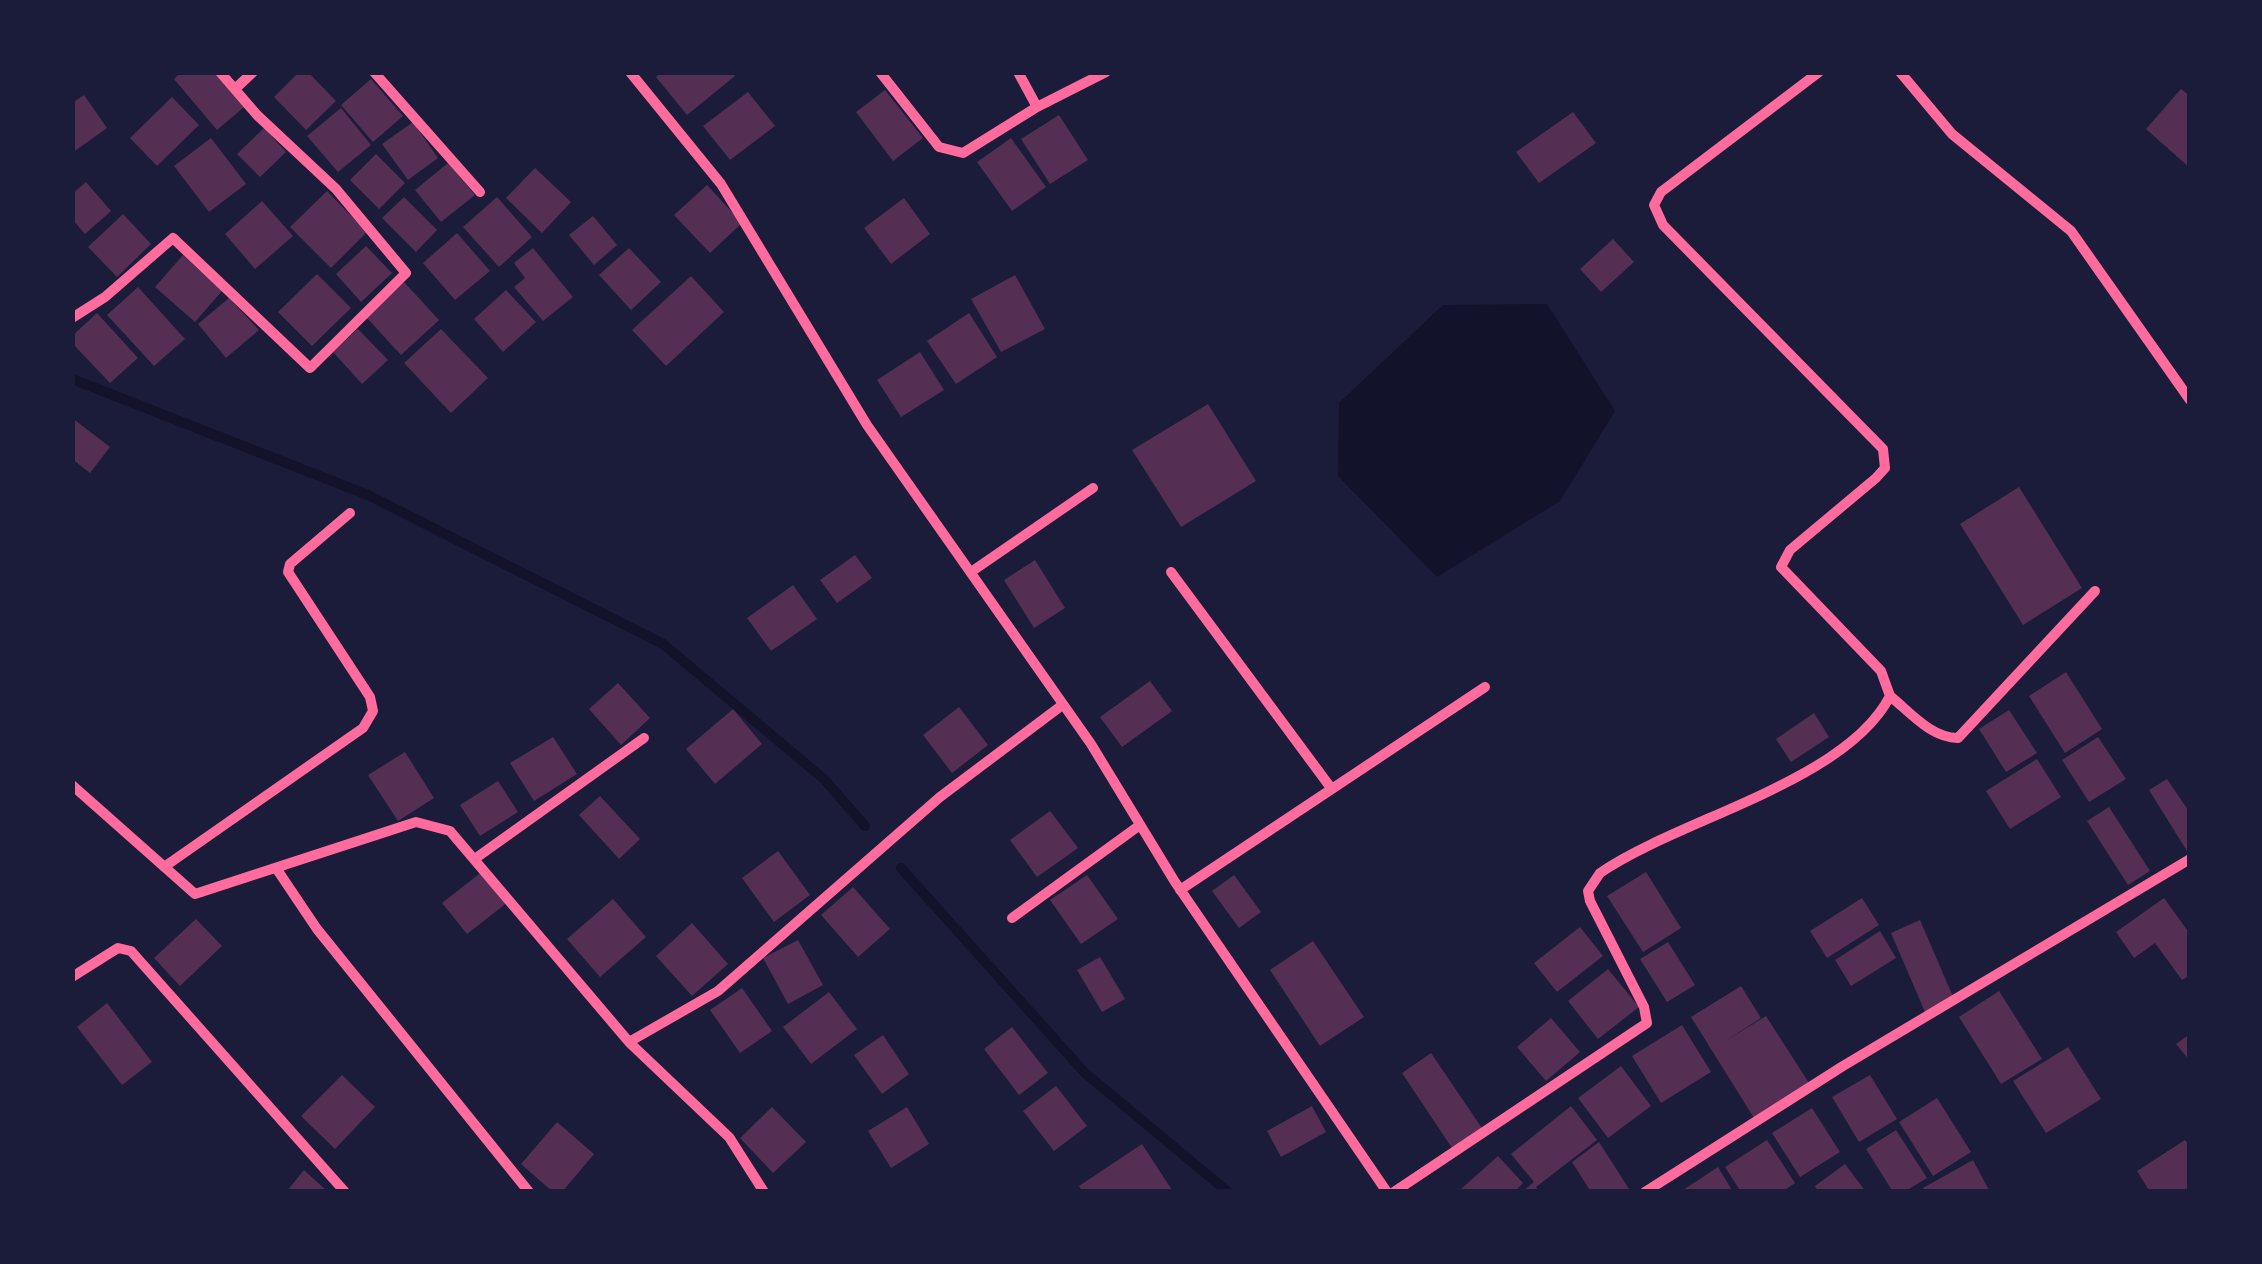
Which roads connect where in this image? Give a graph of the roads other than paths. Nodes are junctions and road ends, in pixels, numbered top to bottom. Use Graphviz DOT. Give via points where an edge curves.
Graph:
graph roads {
  1 [pos="220,72"];
  2 [pos="253,72"];
  3 [pos="374,72"];
  4 [pos="630,72"];
  5 [pos="880,72"];
  6 [pos="1018,72"];
  7 [pos="1106,72"];
  8 [pos="1820,72"];
  9 [pos="1900,72"];
  10 [pos="234,89"];
  11 [pos="1037,107"];
  12 [pos="480,192"];
  13 [pos="72,318"];
  14 [pos="2190,400"];
  15 [pos="1093,488"];
  16 [pos="350,514"];
  17 [pos="971,572"];
  18 [pos="1171,572"];
  19 [pos="2095,590"];
  20 [pos="1485,687"];
  21 [pos="1890,696"];
  22 [pos="1062,706"];
  23 [pos="644,738"];
  24 [pos="72,785"];
  25 [pos="1331,788"];
  26 [pos="1140,826"];
  27 [pos="476,858"];
  28 [pos="2190,859"];
  29 [pos="164,866"];
  30 [pos="276,868"];
  31 [pos="1180,890"];
  32 [pos="1012,918"];
  33 [pos="72,977"];
  34 [pos="629,1042"];
  35 [pos="345,1192"];
  36 [pos="529,1192"];
  37 [pos="764,1192"];
  38 [pos="1391,1192"];
  39 [pos="1645,1192"];
  1 -- 10 [label="street"];
  2 -- 10 [label="street"];
  3 -- 12 [label="street"];
  4 -- 17 [label="street" via="721,184 866,425"];
  5 -- 11 [label="street" via="938,147 951,154"];
  6 -- 11 [label="street"];
  7 -- 11 [label="street"];
  8 -- 21 [label="street" via="1661,192 1654,205 1664,225 1884,449 1885,468 1790,550 1781,567 1880,671"];
  9 -- 14 [label="street" via="1952,134 2071,231"];
  10 -- 13 [label="street" via="336,189 406,274 310,368 173,238"];
  15 -- 17 [label="street"];
  16 -- 29 [label="street" via="288,572 370,697 371,717"];
  17 -- 22 [label="street"];
  18 -- 25 [label="street"];
  19 -- 21 [label="street" via="1958,738 1932,730"];
  20 -- 25 [label="street"];
  21 -- 38 [label="street" via="1873,725 1825,760 1600,873 1588,891 1590,901 1647,1023"];
  22 -- 26 [label="street"];
  22 -- 34 [label="street" via="940,797 718,991"];
  23 -- 27 [label="street"];
  24 -- 29 [label="street"];
  25 -- 31 [label="street"];
  26 -- 31 [label="street"];
  26 -- 32 [label="street"];
  27 -- 30 [label="street" via="450,831 416,822"];
  27 -- 34 [label="street"];
  28 -- 39 [label="street"];
  29 -- 30 [label="street" via="195,894"];
  30 -- 36 [label="street" via="316,929"];
  31 -- 38 [label="street"];
  33 -- 35 [label="street" via="118,948 131,951"];
  34 -- 37 [label="street" via="729,1138"];
}
